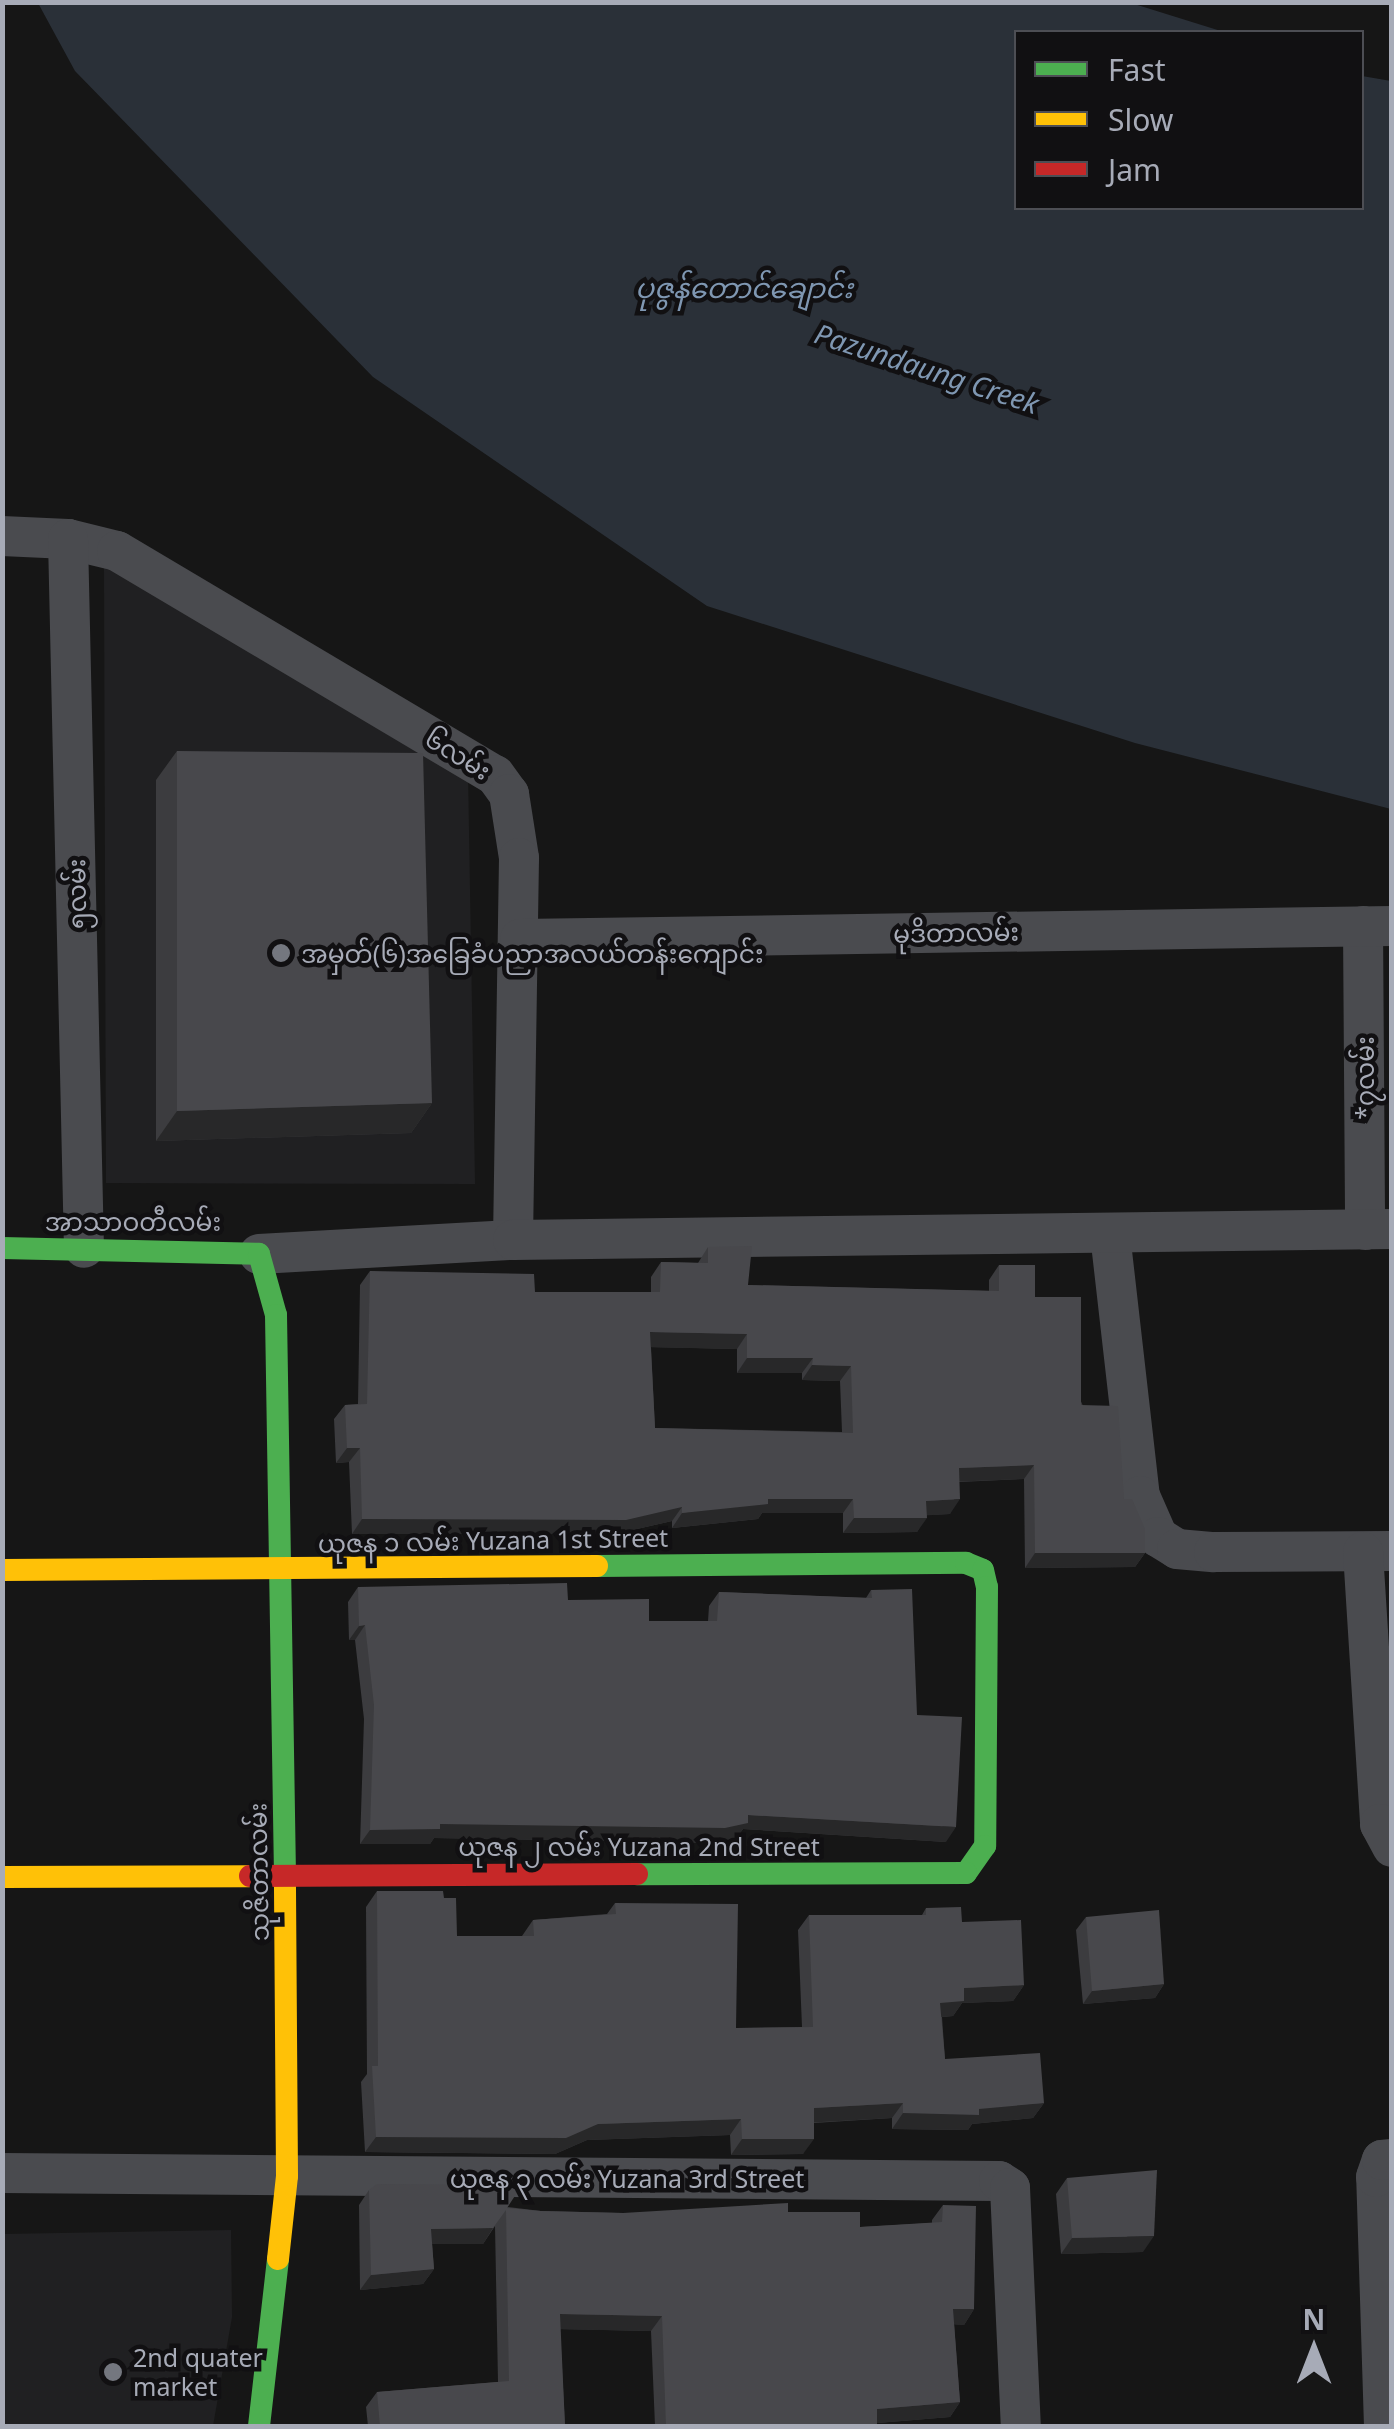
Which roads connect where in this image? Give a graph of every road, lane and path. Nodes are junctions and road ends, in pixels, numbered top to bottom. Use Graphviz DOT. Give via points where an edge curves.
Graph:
graph roads {
  1 [pos="2,536"];
  2 [pos="68,539"];
  3 [pos="1377,926"];
  4 [pos="520,939"];
  5 [pos="1378,1229"];
  6 [pos="1110,1234"];
  7 [pos="513,1240"];
  8 [pos="2,1248"];
  9 [pos="84,1248"];
  10 [pos="260,1254"];
  11 [pos="1378,1552"];
  12 [pos="2,1570"];
  13 [pos="282,1570"];
  14 [pos="982,1570"];
  15 [pos="1392,1847"];
  16 [pos="286,1874"];
  17 [pos="2,1877"];
  18 [pos="1392,2160"];
  19 [pos="2,2173"];
  20 [pos="287,2176"];
  21 [pos="259,2426"];
  22 [pos="1021,2426"];
  23 [pos="1384,2426"];
  1 -- 2 [label="street, ၆လမ်း"];
  2 -- 4 [label="street, ၆လမ်း" via="117,551 495,775 509,794 519,858"];
  2 -- 9 [label="street, ၅လမ်း"];
  3 -- 4 [label="street, မုဒိတာလမ်း"];
  3 -- 5 [label="street, *၇လမ်း"];
  4 -- 7 [label="street, ၆လမ်း"];
  5 -- 6 [label="street"];
  6 -- 7 [label="street"];
  6 -- 11 [label="street" via="1140,1496 1158,1537 1177,1549 1214,1552"];
  7 -- 10 [label="street"];
  8 -- 9 [label="street, အာသာဝတီလမ်း"];
  9 -- 10 [label="street, အာသာဝတီလမ်း"];
  10 -- 13 [label="street, သုဇိတာလမ်း" via="276,1315"];
  11 -- 15 [label="street" via="1380,1824"];
  12 -- 13 [label="street, ယုဇန ၁ လမ်း Yuzana 1st Street"];
  13 -- 14 [label="street, ယုဇန ၁ လမ်း Yuzana 1st Street" via="966,1563"];
  13 -- 16 [label="street, သုဇိတာလမ်း"];
  14 -- 16 [label="street, ယုဇန ၂ လမ်း Yuzana 2nd Street" via="984,1846 966,1873"];
  16 -- 17 [label="street, ယုဇန ၂ လမ်း Yuzana 2nd Street"];
  16 -- 20 [label="street, သုဇိတာလမ်း"];
  18 -- 23 [label="street" via="1382,2160 1376,2177"];
  19 -- 20 [label="street, ယုဇန ၃ လမ်း Yuzana 3rd Street"];
  20 -- 21 [label="street, သုဇိတာလမ်း"];
  20 -- 22 [label="street, ယုဇန ၃ လမ်း Yuzana 3rd Street" via="999,2181 1010,2188"];
}
